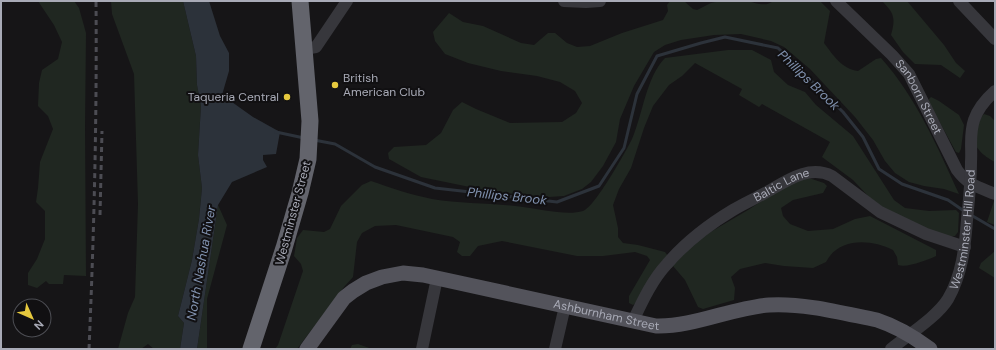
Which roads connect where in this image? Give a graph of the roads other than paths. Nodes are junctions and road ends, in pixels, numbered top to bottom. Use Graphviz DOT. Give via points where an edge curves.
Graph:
graph roads {
  1 [pos="300,1"];
  2 [pos="347,1"];
  3 [pos="564,1"];
  4 [pos="600,1"];
  5 [pos="836,1"];
  6 [pos="959,1"];
  7 [pos="995,39"];
  8 [pos="304,49"];
  9 [pos="995,91"];
  10 [pos="971,185"];
  11 [pos="995,194"];
  12 [pos="965,247"];
  13 [pos="437,278"];
  14 [pos="565,306"];
  15 [pos="633,321"];
  16 [pos="910,334"];
  17 [pos="251,349"];
  18 [pos="306,349"];
  19 [pos="422,349"];
  20 [pos="554,349"];
  21 [pos="892,349"];
  22 [pos="930,349"];
  1 -- 8 [label="highway, Westminster Street"];
  2 -- 8 [label="street" via="316,47"];
  3 -- 4 [label="street"];
  5 -- 10 [label="street, Sanborn Street" via="909,74 957,170"];
  6 -- 7 [label="street"];
  8 -- 17 [label="highway, Westminster Street" via="310,121 308,159 284,248"];
  9 -- 10 [label="street, Westminster Hill Road" via="977,112 971,129"];
  10 -- 11 [label="street, Sanborn Street"];
  10 -- 12 [label="street, Westminster Hill Road"];
  12 -- 15 [label="street, Baltic Lane" via="926,234 880,212 824,172 808,172 787,180 734,210 696,236 666,265"];
  12 -- 16 [label="street, Westminster Hill Road" via="959,274 947,300 937,313"];
  13 -- 14 [label="main road, Ashburnham Street"];
  13 -- 18 [label="main road, Ashburnham Street" via="403,273 366,282 344,298"];
  13 -- 19 [label="street"];
  14 -- 15 [label="main road, Ashburnham Street"];
  14 -- 20 [label="street"];
  15 -- 16 [label="main road, Ashburnham Street" via="656,326 672,326 755,307 807,306 877,320"];
  16 -- 21 [label="street, Westminster Hill Road"];
  16 -- 22 [label="main road, Ashburnham Street"];
}
